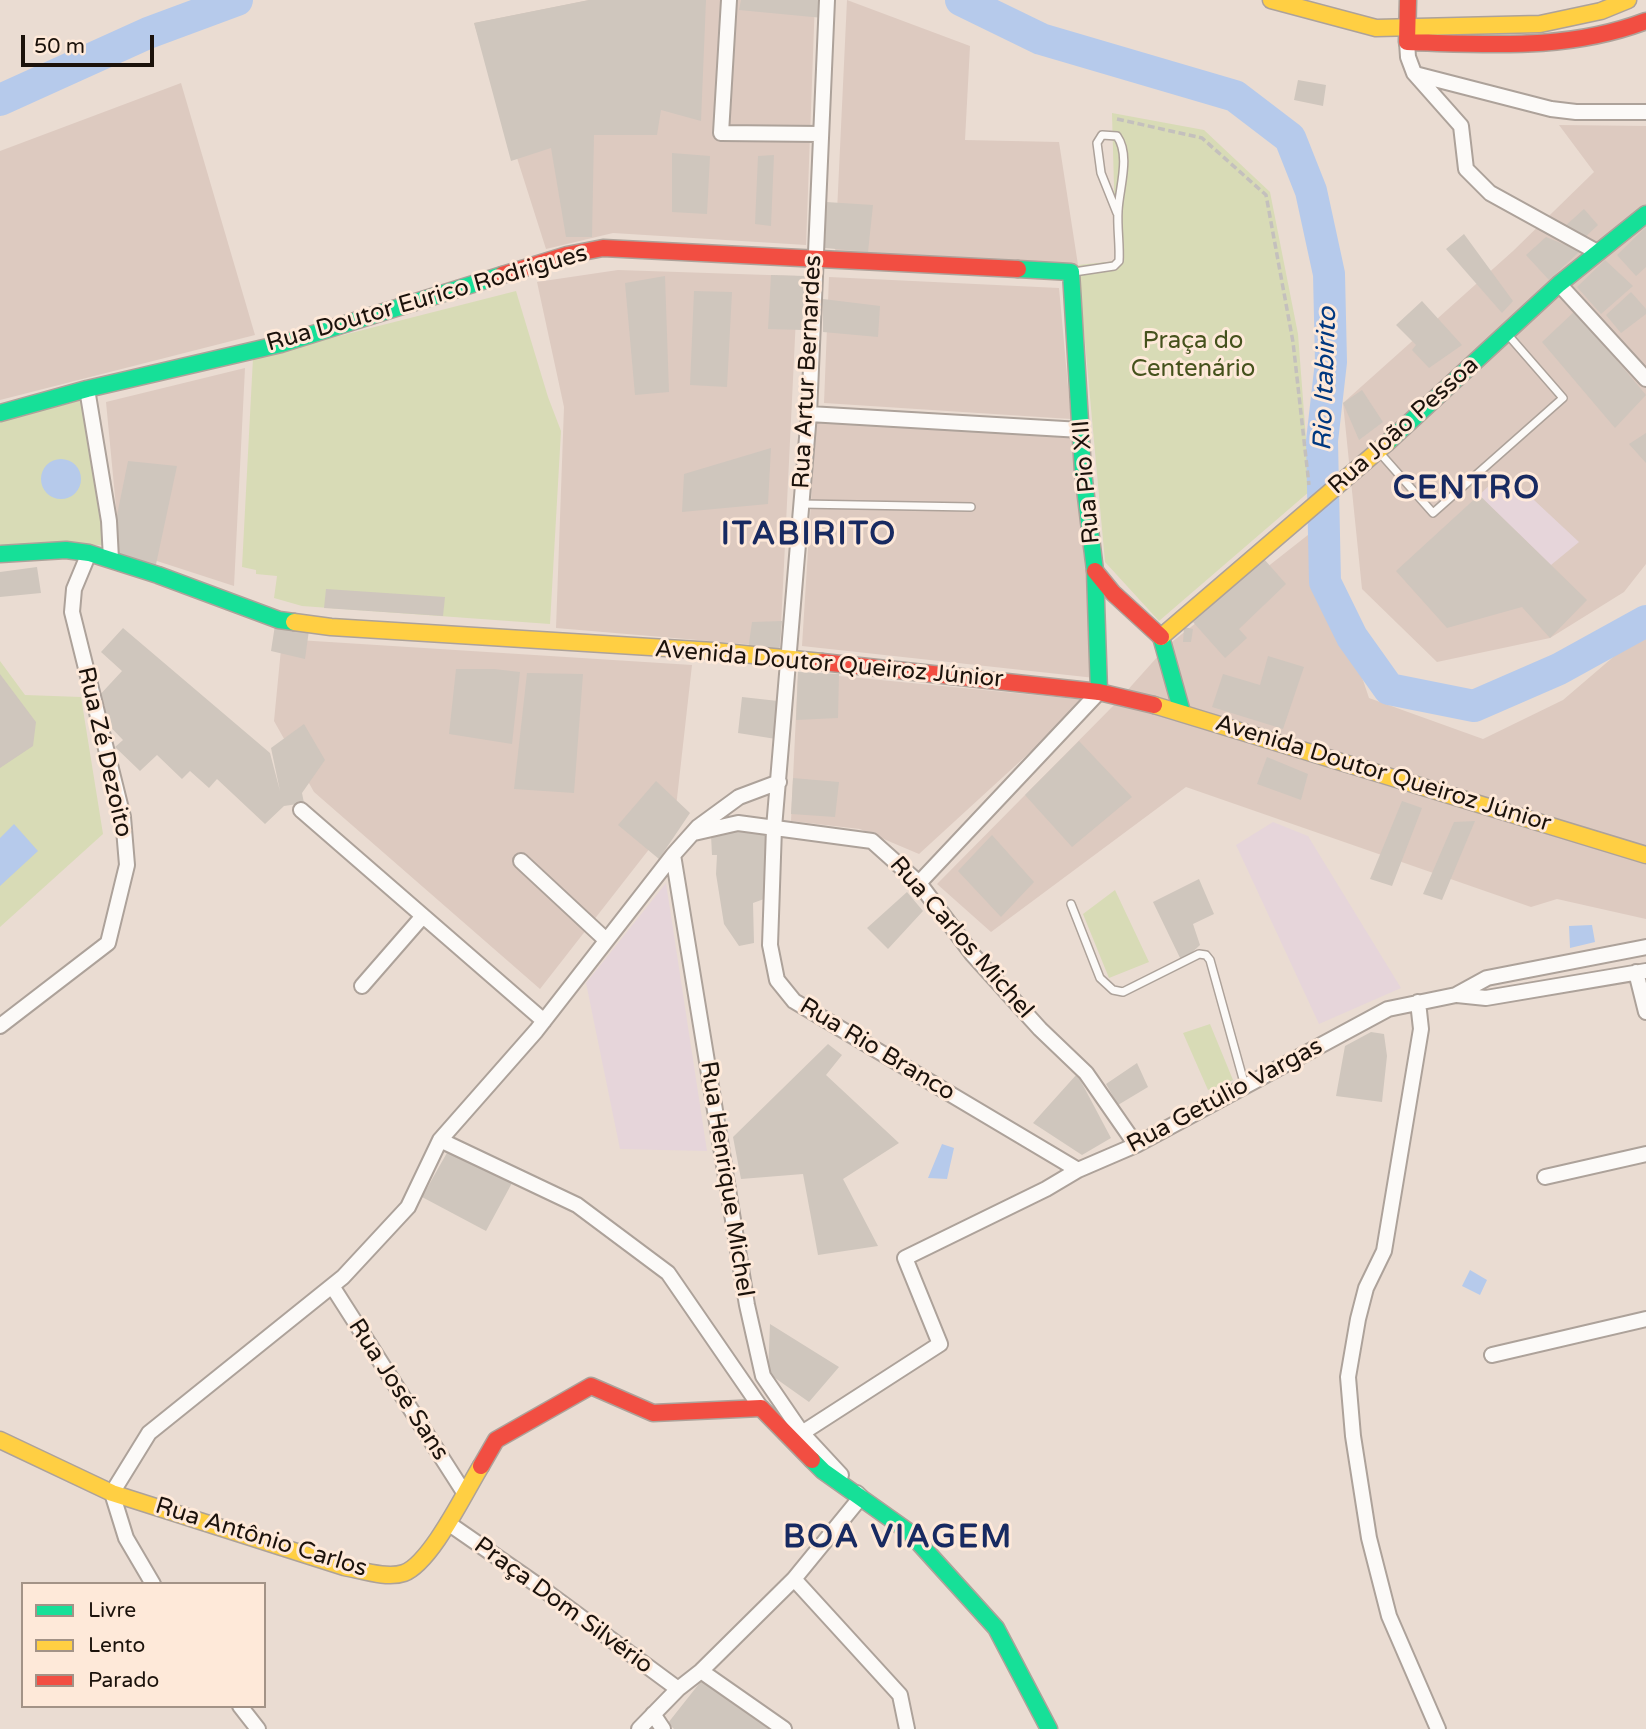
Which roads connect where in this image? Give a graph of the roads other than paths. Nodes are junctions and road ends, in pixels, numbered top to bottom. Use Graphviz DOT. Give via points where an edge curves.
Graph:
graph roads {
  1 [pos="729,0"];
  2 [pos="827,0"];
  3 [pos="1271,0"];
  4 [pos="1408,0"];
  5 [pos="1628,0"];
  6 [pos="1601,5"];
  7 [pos="1646,21"];
  8 [pos="1408,35"];
  9 [pos="1413,73"];
  10 [pos="1646,112"];
  11 [pos="821,134"];
  12 [pos="1118,213"];
  13 [pos="1646,214"];
  14 [pos="1597,252"];
  15 [pos="814,259"];
  16 [pos="1071,272"];
  17 [pos="1559,284"];
  18 [pos="1507,334"];
  19 [pos="1646,379"];
  20 [pos="87,389"];
  21 [pos="0,413"];
  22 [pos="809,414"];
  23 [pos="1081,430"];
  24 [pos="1374,454"];
  25 [pos="800,505"];
  26 [pos="971,507"];
  27 [pos="89,553"];
  28 [pos="0,554"];
  29 [pos="111,559"];
  30 [pos="1095,571"];
  31 [pos="1161,637"];
  32 [pos="788,660"];
  33 [pos="1099,692"];
  34 [pos="1182,712"];
  35 [pos="779,782"];
  36 [pos="302,810"];
  37 [pos="774,828"];
  38 [pos="692,833"];
  39 [pos="673,855"];
  40 [pos="1646,855"];
  41 [pos="521,861"];
  42 [pos="919,883"];
  43 [pos="1071,904"];
  44 [pos="423,916"];
  45 [pos="606,940"];
  46 [pos="1646,947"];
  47 [pos="1641,972"];
  48 [pos="362,986"];
  49 [pos="1456,995"];
  50 [pos="1418,1002"];
  51 [pos="1646,1012"];
  52 [pos="0,1026"];
  53 [pos="540,1026"];
  54 [pos="1245,1087"];
  55 [pos="440,1139"];
  56 [pos="1136,1145"];
  57 [pos="1646,1154"];
  58 [pos="1078,1170"];
  59 [pos="1545,1177"];
  60 [pos="332,1286"];
  61 [pos="1646,1319"];
  62 [pos="1492,1355"];
  63 [pos="761,1408"];
  64 [pos="802,1433"];
  65 [pos="0,1440"];
  66 [pos="112,1493"];
  67 [pos="464,1494"];
  68 [pos="861,1497"];
  69 [pos="448,1523"];
  70 [pos="794,1579"];
  71 [pos="152,1582"];
  72 [pos="701,1671"];
  73 [pos="678,1689"];
  74 [pos="242,1708"];
  75 [pos="653,1714"];
  76 [pos="258,1729"];
  77 [pos="639,1729"];
  78 [pos="663,1729"];
  79 [pos="785,1729"];
  80 [pos="907,1729"];
  81 [pos="1049,1729"];
  82 [pos="1438,1729"];
  1 -- 11 [label="street" via="721,133"];
  2 -- 11 [label="street, Rua Artur Bernardes"];
  3 -- 8 [label="main road"];
  4 -- 8 [label="main road"];
  5 -- 6 [label="main road"];
  6 -- 8 [label="main road" via="1540,24"];
  7 -- 8 [label="main road" via="1622,32 1554,43"];
  8 -- 9 [label="street"];
  9 -- 10 [label="street" via="1551,109"];
  9 -- 14 [label="street" via="1461,126 1466,169 1490,193"];
  11 -- 15 [label="street, Rua Artur Bernardes"];
  12 -- 12 [label="lane" via="1101,173 1097,143 1102,135 1117,136 1122,144"];
  12 -- 16 [label="lane" via="1119,261 1114,266"];
  13 -- 14 [label="main road, Rua João Pessoa"];
  14 -- 17 [label="main road, Rua João Pessoa"];
  15 -- 16 [label="main road, Rua Doutor Eurico Rodrigues"];
  15 -- 20 [label="main road, Rua Doutor Eurico Rodrigues" via="603,248 567,255 281,344"];
  15 -- 22 [label="street, Rua Artur Bernardes"];
  16 -- 23 [label="main road, Rua Pio XII"];
  17 -- 18 [label="main road, Rua João Pessoa"];
  17 -- 19 [label="street"];
  18 -- 24 [label="main road, Rua João Pessoa"];
  18 -- 24 [label="lane" via="1563,398 1433,513"];
  20 -- 21 [label="main road, Rua Doutor Eurico Rodrigues"];
  20 -- 29 [label="street"];
  22 -- 23 [label="street"];
  22 -- 25 [label="street, Rua Artur Bernardes"];
  23 -- 30 [label="main road, Rua Pio XII"];
  24 -- 31 [label="main road, Rua João Pessoa"];
  25 -- 26 [label="lane"];
  25 -- 32 [label="street, Rua Artur Bernardes"];
  27 -- 28 [label="main road, Avenida Doutor Queiroz Júnior"];
  27 -- 29 [label="main road, Avenida Doutor Queiroz Júnior"];
  27 -- 52 [label="street, Rua Zé Dezoito" via="74,589 72,612 123,817 127,864 108,943"];
  29 -- 32 [label="main road, Avenida Doutor Queiroz Júnior" via="279,620"];
  30 -- 31 [label="main road"];
  30 -- 33 [label="main road, Rua Pio XII"];
  31 -- 34 [label="main road"];
  32 -- 33 [label="main road, Avenida Doutor Queiroz Júnior"];
  32 -- 35 [label="street, Rua Artur Bernardes"];
  33 -- 34 [label="main road, Avenida Doutor Queiroz Júnior"];
  33 -- 42 [label="street"];
  34 -- 40 [label="main road, Avenida Doutor Queiroz Júnior"];
  35 -- 37 [label="street, Rua Artur Bernardes"];
  35 -- 38 [label="street" via="739,796"];
  36 -- 44 [label="street"];
  37 -- 38 [label="street, Rua Carlos Michel" via="738,823"];
  37 -- 42 [label="street, Rua Carlos Michel" via="873,841"];
  37 -- 58 [label="street, Rua Rio Branco" via="770,945 777,980 794,1000"];
  38 -- 39 [label="street"];
  39 -- 45 [label="street"];
  39 -- 64 [label="street, Rua Henrique Michel" via="747,1305 763,1376"];
  41 -- 45 [label="street"];
  42 -- 56 [label="street, Rua Carlos Michel" via="974,955 1086,1073"];
  43 -- 54 [label="lane" via="1100,978 1113,990 1123,992 1199,954 1206,955"];
  44 -- 48 [label="street"];
  44 -- 53 [label="street"];
  45 -- 53 [label="street"];
  46 -- 49 [label="street, Rua Getúlio Vargas" via="1487,978"];
  47 -- 49 [label="street" via="1486,998"];
  47 -- 51 [label="street"];
  49 -- 50 [label="street, Rua Getúlio Vargas"];
  50 -- 54 [label="street, Rua Getúlio Vargas" via="1388,1009"];
  50 -- 82 [label="street" via="1421,1029 1384,1251 1366,1288 1348,1377 1369,1538 1389,1616"];
  53 -- 55 [label="street"];
  54 -- 56 [label="street, Rua Getúlio Vargas"];
  55 -- 60 [label="street" via="408,1207"];
  55 -- 63 [label="street" via="577,1205 668,1273"];
  56 -- 58 [label="street, Rua Getúlio Vargas"];
  57 -- 59 [label="street"];
  58 -- 64 [label="street, Rua Getúlio Vargas" via="905,1258 940,1344"];
  60 -- 66 [label="street" via="149,1433"];
  60 -- 67 [label="street, Rua José Sans"];
  61 -- 62 [label="street"];
  63 -- 67 [label="main road, Rua Antônio Carlos" via="653,1413 591,1386 496,1440"];
  63 -- 68 [label="main road" via="823,1471"];
  64 -- 68 [label="street, Rua Henrique Michel"];
  65 -- 66 [label="main road, Rua Antônio Carlos"];
  66 -- 69 [label="main road, Rua Antônio Carlos" via="344,1567 382,1574 404,1573 426,1556"];
  66 -- 71 [label="street" via="126,1538"];
  67 -- 69 [label="main road, Rua Antônio Carlos"];
  68 -- 70 [label="street"];
  68 -- 81 [label="main road" via="909,1532 996,1628"];
  69 -- 73 [label="street, Praça Dom Silvério"];
  70 -- 72 [label="street"];
  70 -- 80 [label="street" via="900,1695"];
  72 -- 73 [label="street"];
  72 -- 79 [label="street"];
  73 -- 75 [label="street"];
  74 -- 76 [label="street"];
  75 -- 77 [label="street"];
  75 -- 78 [label="street"];
}
